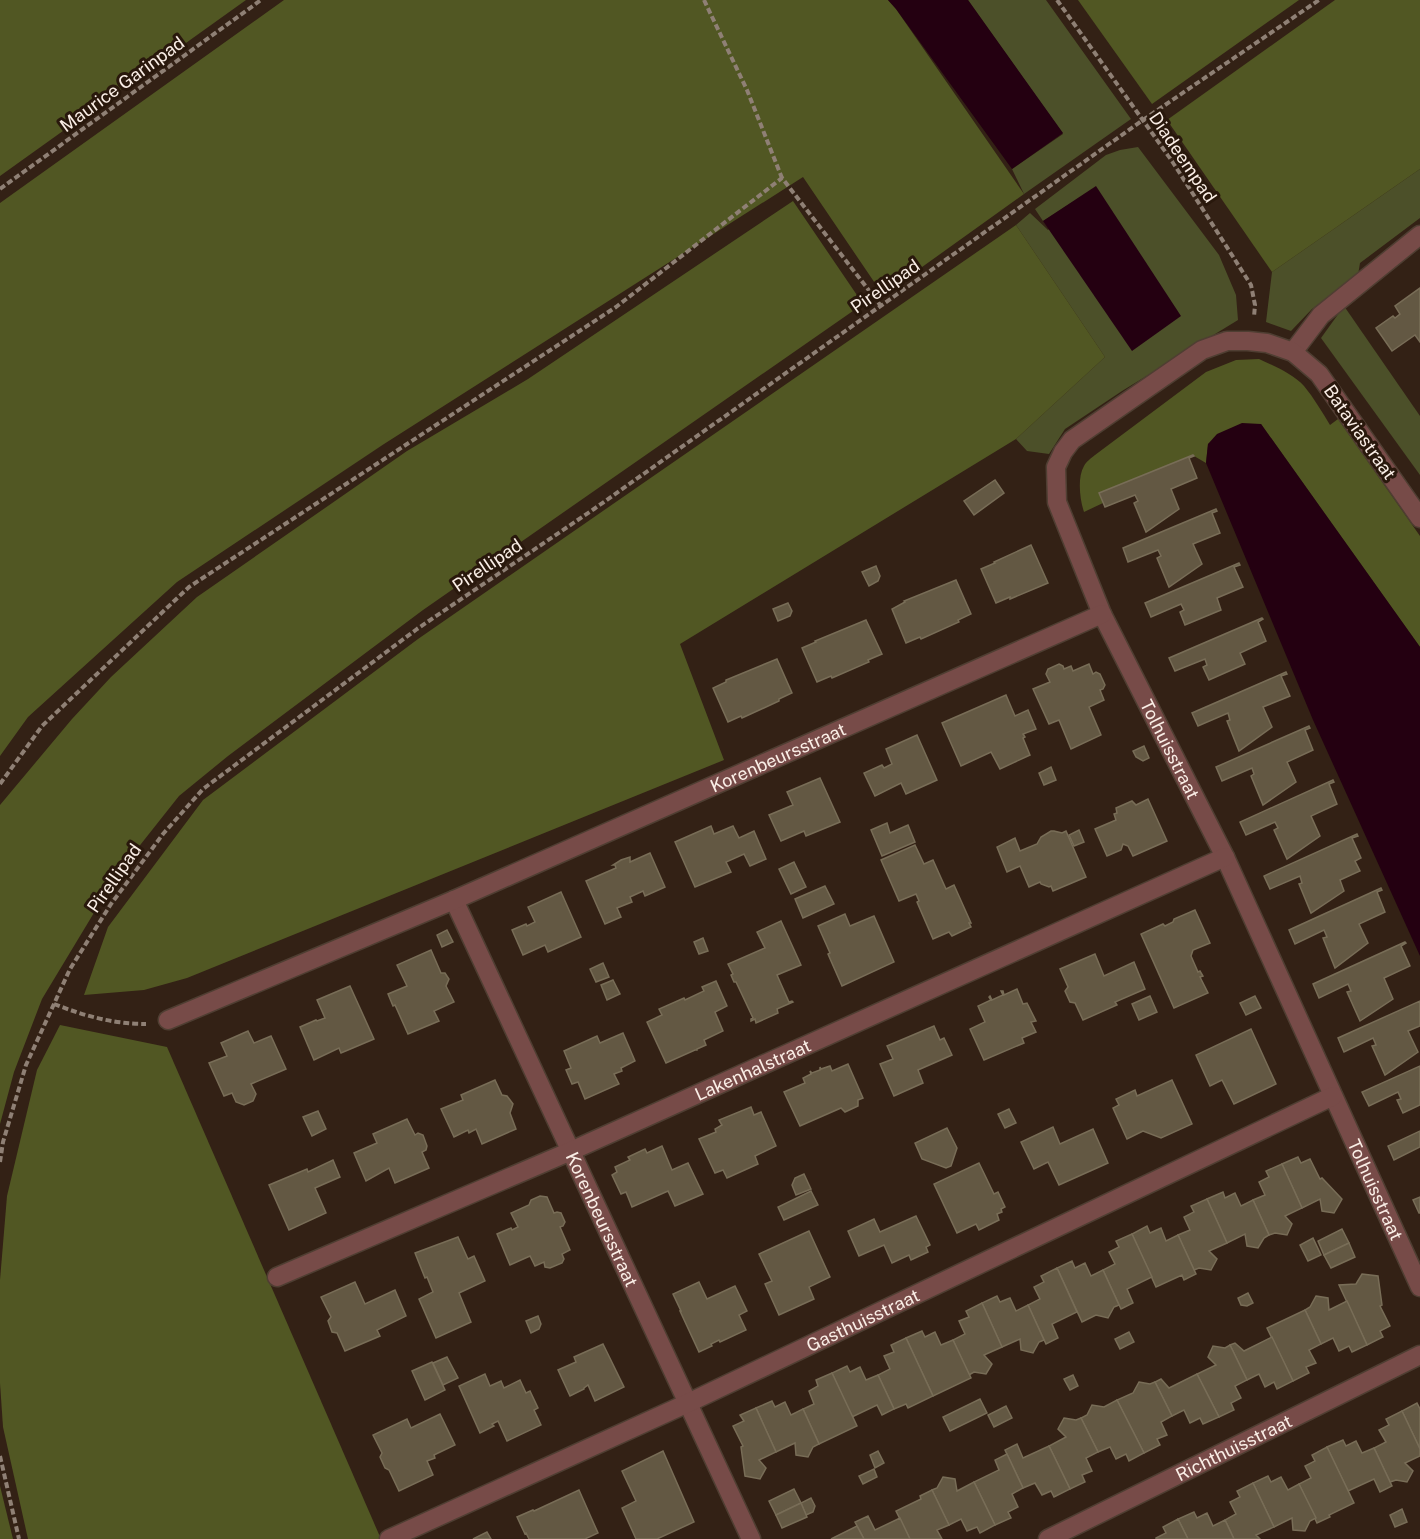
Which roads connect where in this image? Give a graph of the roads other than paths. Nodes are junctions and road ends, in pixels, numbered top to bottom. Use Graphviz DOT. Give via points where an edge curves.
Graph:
graph roads {
  1 [pos="1420,235"];
  2 [pos="1293,352"];
  3 [pos="1420,518"];
  4 [pos="1102,614"];
  5 [pos="1225,857"];
  6 [pos="454,900"];
  7 [pos="168,1020"];
  8 [pos="1333,1096"];
  9 [pos="571,1151"];
  10 [pos="277,1277"];
  11 [pos="1420,1287"];
  12 [pos="1420,1355"];
  13 [pos="688,1403"];
  14 [pos="389,1539"];
  15 [pos="751,1539"];
  16 [pos="1048,1539"];
  1 -- 2 [label="street" via="1322,315"];
  2 -- 3 [label="street, Bataviastraat" via="1319,374"];
  2 -- 4 [label="street, Tolhuisstraat" via="1248,341 1227,341 1202,350 1072,440 1063,452 1056,467 1057,502"];
  4 -- 5 [label="street, Tolhuisstraat"];
  4 -- 6 [label="street, Korenbeursstraat"];
  5 -- 8 [label="street, Tolhuisstraat"];
  5 -- 9 [label="street, Lakenhalstraat"];
  6 -- 7 [label="street, Korenbeursstraat"];
  6 -- 9 [label="street, Korenbeursstraat"];
  8 -- 11 [label="street, Tolhuisstraat"];
  8 -- 13 [label="street, Gasthuisstraat"];
  9 -- 10 [label="street, Lakenhalstraat"];
  9 -- 13 [label="street, Korenbeursstraat"];
  12 -- 16 [label="street, Richthuisstraat"];
  13 -- 14 [label="street, Gasthuisstraat"];
  13 -- 15 [label="street, Korenbeursstraat"];
}
